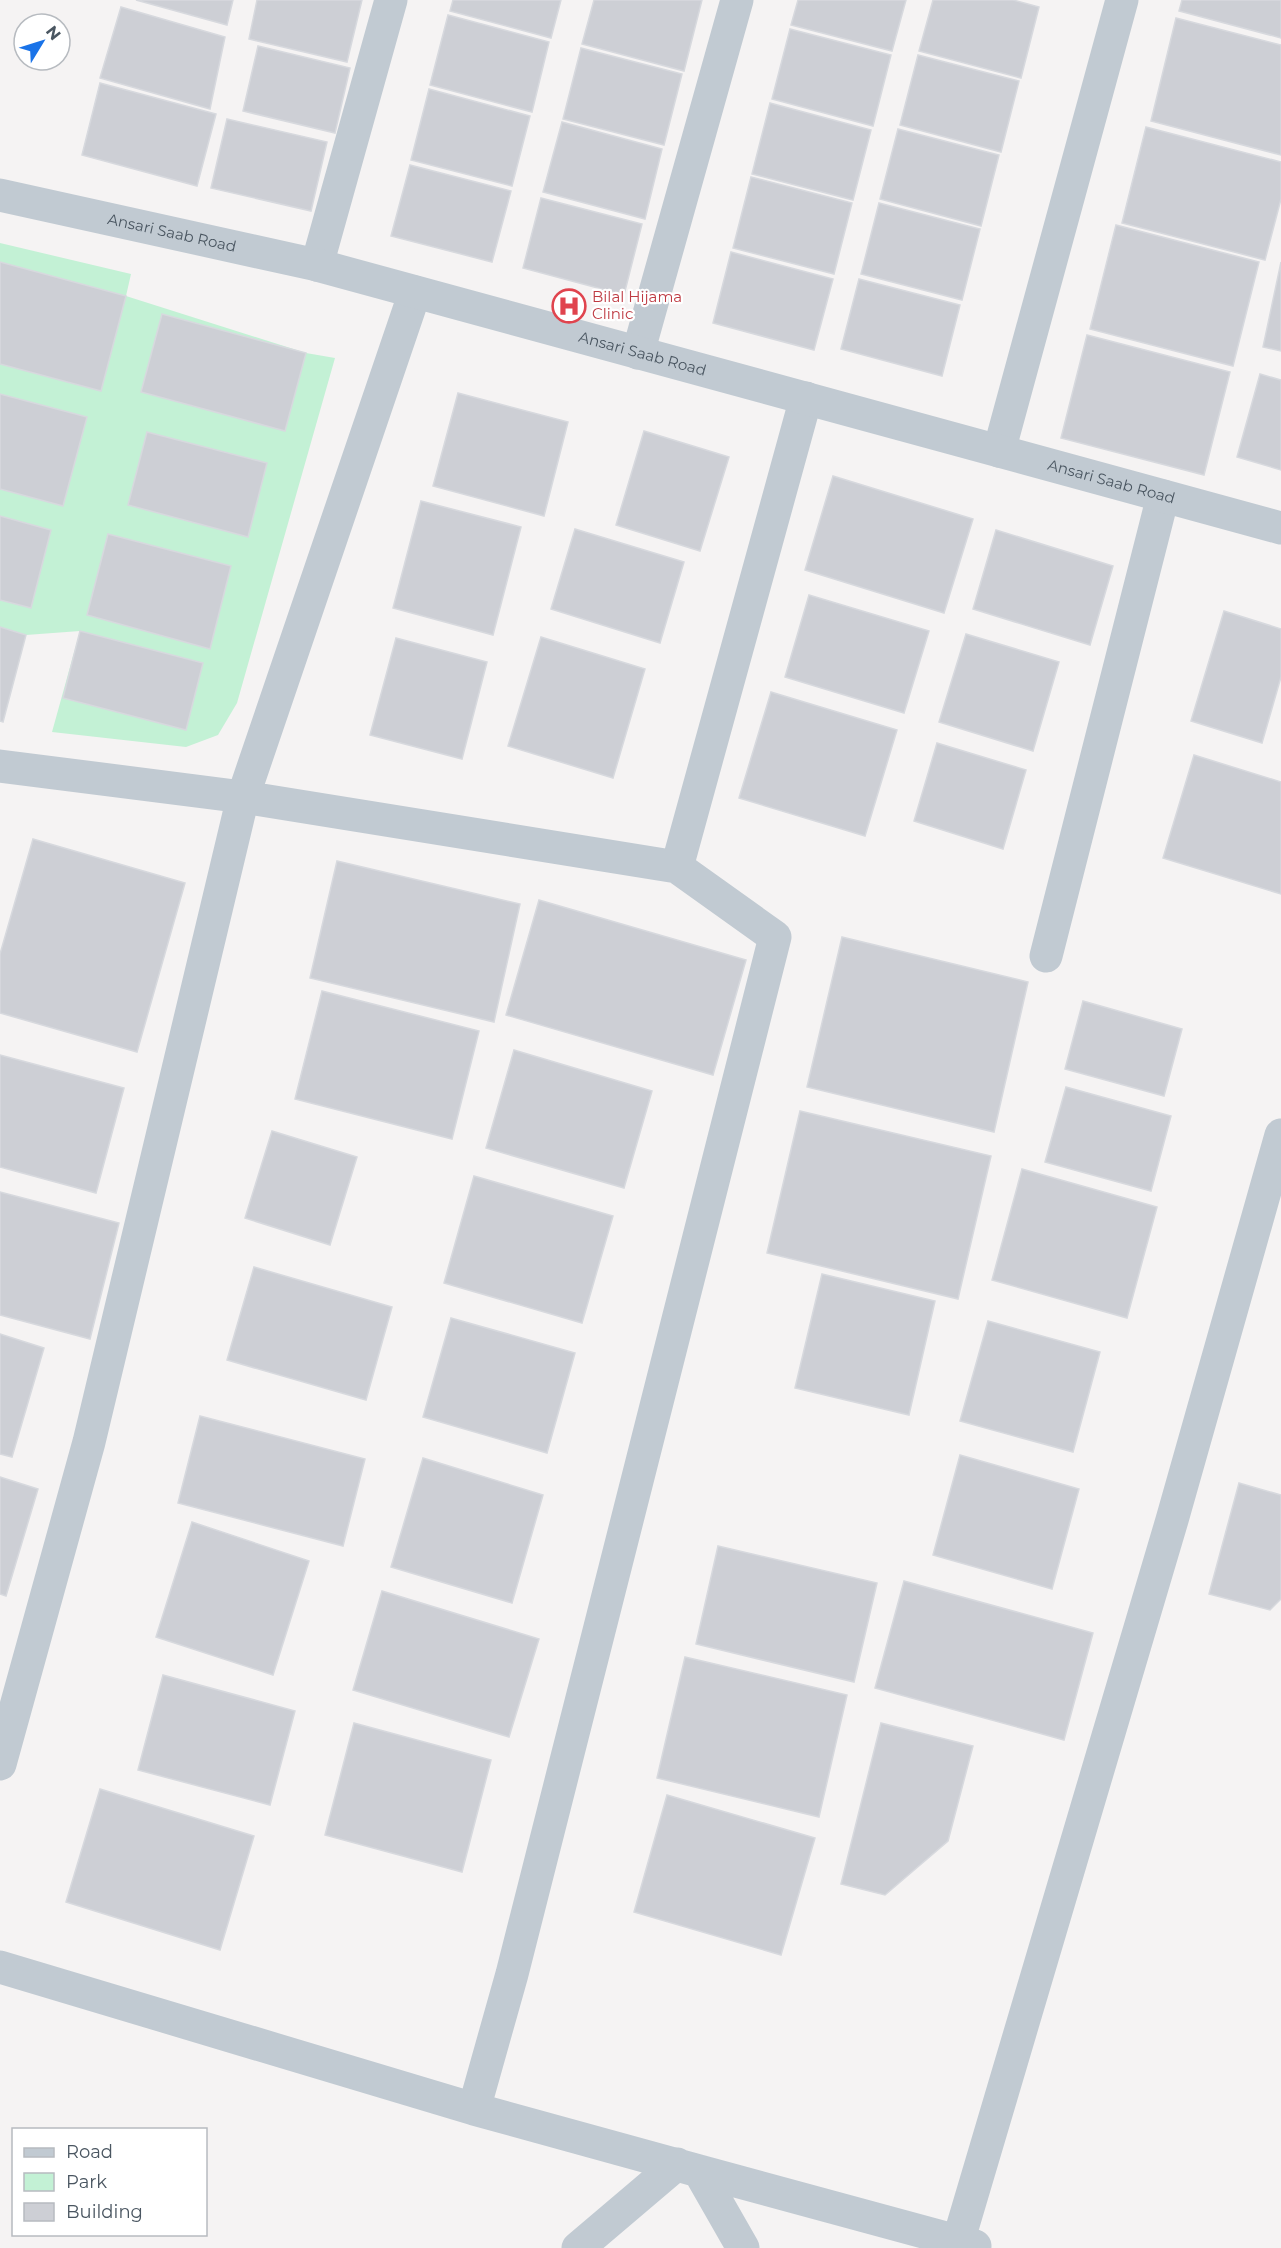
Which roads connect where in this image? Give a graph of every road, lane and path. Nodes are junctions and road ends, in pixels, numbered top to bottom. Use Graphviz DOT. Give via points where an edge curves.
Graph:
graph roads {
  1 [pos="391,0"];
  2 [pos="737,0"];
  3 [pos="1122,0"];
  4 [pos="0,195"];
  5 [pos="317,265"];
  6 [pos="415,292"];
  7 [pos="638,353"];
  8 [pos="806,398"];
  9 [pos="999,451"];
  10 [pos="1164,496"];
  11 [pos="1281,528"];
  12 [pos="0,766"];
  13 [pos="243,797"];
  14 [pos="677,867"];
  15 [pos="1046,956"];
  16 [pos="1281,1135"];
  17 [pos="0,1764"];
  18 [pos="0,1967"];
  19 [pos="474,2109"];
  20 [pos="688,2168"];
  21 [pos="963,2246"];
  22 [pos="578,2248"];
  23 [pos="743,2248"];
  1 -- 5 [label="street"];
  2 -- 7 [label="street"];
  3 -- 9 [label="street"];
  4 -- 5 [label="street, Ansari Saab Road"];
  5 -- 6 [label="street, Ansari Saab Road"];
  6 -- 7 [label="street, Ansari Saab Road"];
  6 -- 13 [label="street"];
  7 -- 8 [label="street, Ansari Saab Road"];
  8 -- 9 [label="street, Ansari Saab Road"];
  8 -- 14 [label="street"];
  9 -- 10 [label="street, Ansari Saab Road"];
  10 -- 11 [label="street, Ansari Saab Road"];
  10 -- 15 [label="street"];
  12 -- 13 [label="street"];
  13 -- 14 [label="street"];
  13 -- 17 [label="street" via="89,1442"];
  14 -- 19 [label="street" via="775,937 515,1963"];
  16 -- 21 [label="street"];
  18 -- 19 [label="street"];
  19 -- 20 [label="street"];
  20 -- 21 [label="street"];
  20 -- 22 [label="street"];
  20 -- 23 [label="street"];
}
